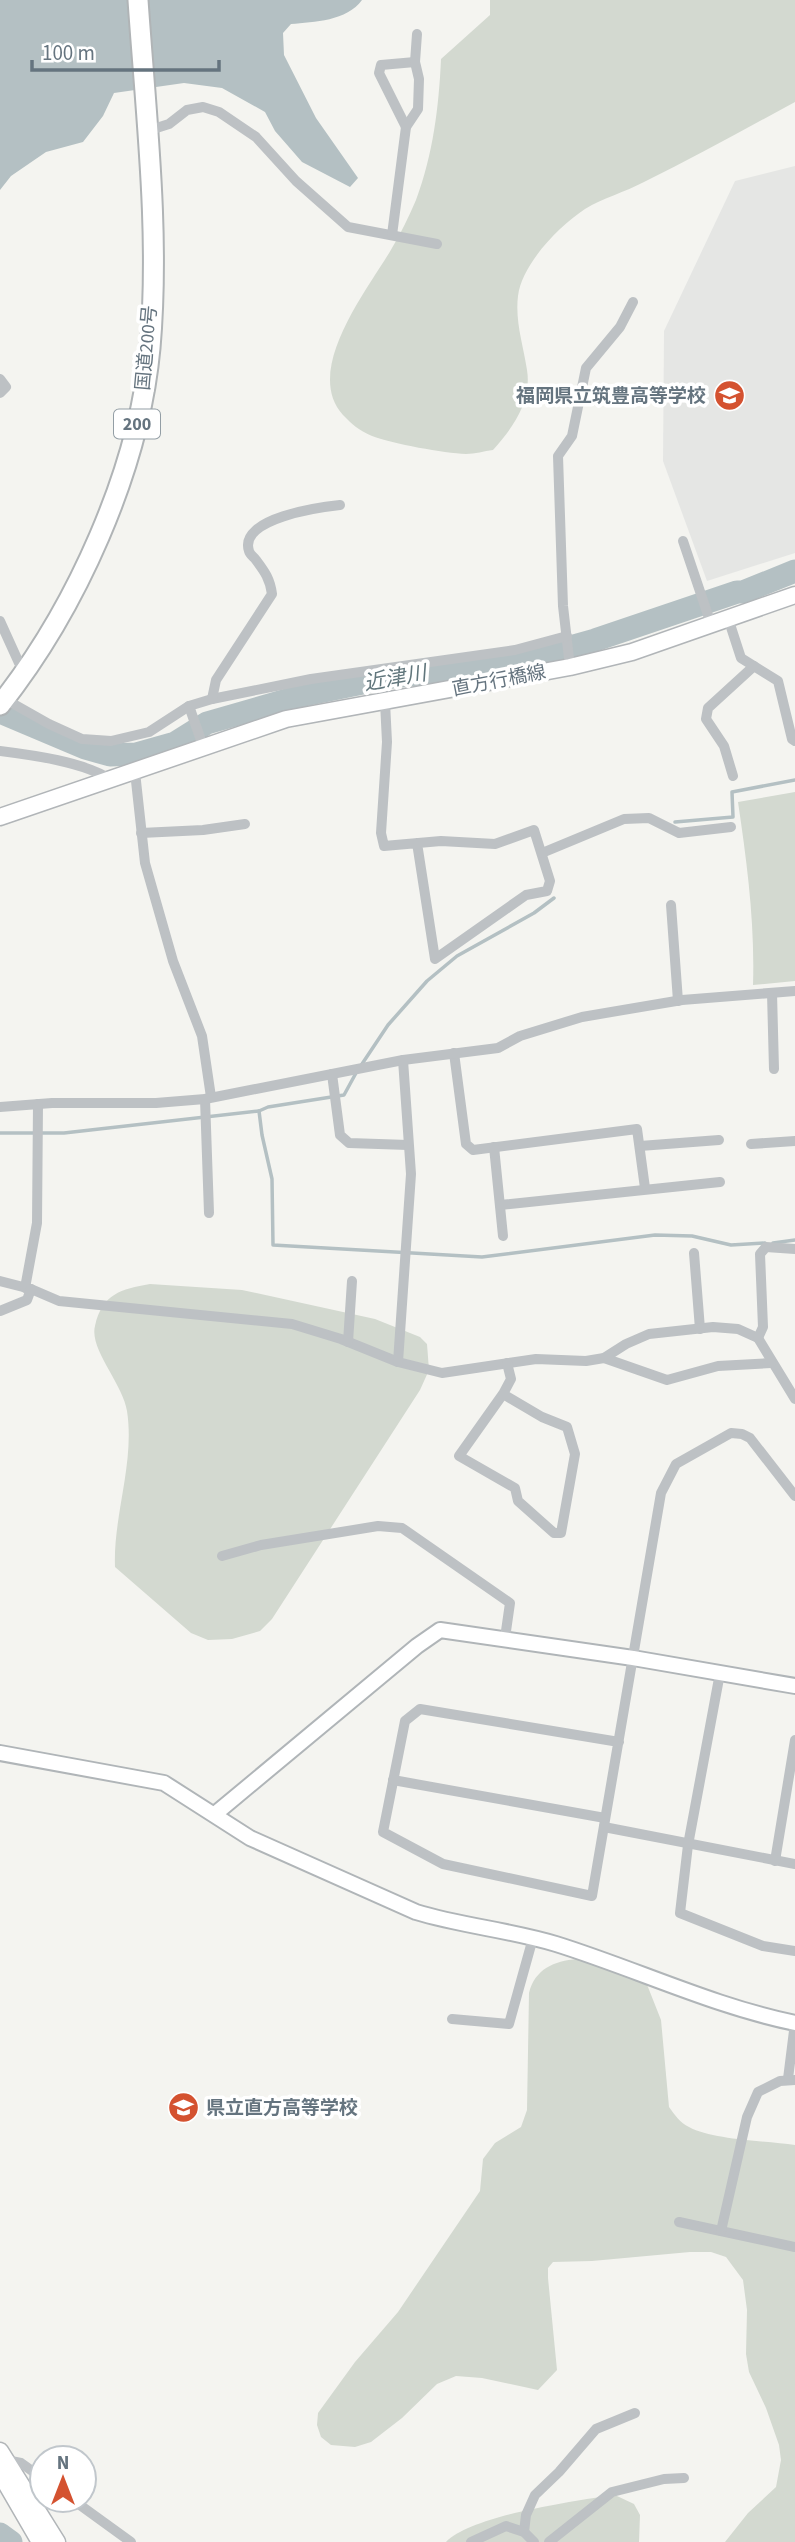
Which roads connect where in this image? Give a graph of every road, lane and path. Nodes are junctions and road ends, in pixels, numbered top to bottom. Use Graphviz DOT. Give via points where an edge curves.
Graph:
graph roads {
  1 [pos="138,0"];
  2 [pos="417,34"];
  3 [pos="415,62"];
  4 [pos="146,125"];
  5 [pos="406,127"];
  6 [pos="392,235"];
  7 [pos="437,244"];
  8 [pos="633,302"];
  9 [pos="0,379"];
  10 [pos="0,393"];
  11 [pos="340,505"];
  12 [pos="683,541"];
  13 [pos="795,595"];
  14 [pos="728,618"];
  15 [pos="0,621"];
  16 [pos="711,624"];
  17 [pos="567,636"];
  18 [pos="27,666"];
  19 [pos="754,666"];
  20 [pos="570,667"];
  21 [pos="212,699"];
  22 [pos="2,700"];
  23 [pos="385,702"];
  24 [pos="190,709"];
  25 [pos="795,741"];
  26 [pos="201,742"];
  27 [pos="0,751"];
  28 [pos="135,772"];
  29 [pos="733,776"];
  30 [pos="111,780"];
  31 [pos="0,817"];
  32 [pos="245,824"];
  33 [pos="731,827"];
  34 [pos="141,833"];
  35 [pos="417,843"];
  36 [pos="542,853"];
  37 [pos="671,905"];
  38 [pos="795,991"];
  39 [pos="772,993"];
  40 [pos="678,1000"];
  41 [pos="454,1053"];
  42 [pos="403,1059"];
  43 [pos="774,1069"];
  44 [pos="332,1074"];
  45 [pos="208,1098"];
  46 [pos="38,1104"];
  47 [pos="0,1108"];
  48 [pos="719,1140"];
  49 [pos="795,1141"];
  50 [pos="408,1144"];
  51 [pos="751,1144"];
  52 [pos="640,1146"];
  53 [pos="494,1147"];
  54 [pos="720,1182"];
  55 [pos="645,1188"];
  56 [pos="500,1205"];
  57 [pos="209,1213"];
  58 [pos="503,1236"];
  59 [pos="795,1249"];
  60 [pos="694,1253"];
  61 [pos="0,1281"];
  62 [pos="352,1281"];
  63 [pos="28,1288"];
  64 [pos="0,1311"];
  65 [pos="700,1329"];
  66 [pos="758,1338"];
  67 [pos="348,1342"];
  68 [pos="604,1357"];
  69 [pos="398,1362"];
  70 [pos="507,1363"];
  71 [pos="771,1363"];
  72 [pos="503,1394"];
  73 [pos="795,1399"];
  74 [pos="795,1496"];
  75 [pos="222,1556"];
  76 [pos="505,1638"];
  77 [pos="633,1658"];
  78 [pos="720,1673"];
  79 [pos="795,1686"];
  80 [pos="795,1740"];
  81 [pos="618,1742"];
  82 [pos="0,1753"];
  83 [pos="393,1780"];
  84 [pos="215,1814"];
  85 [pos="605,1822"];
  86 [pos="688,1845"];
  87 [pos="775,1861"];
  88 [pos="795,1864"];
  89 [pos="533,1938"];
  90 [pos="795,1951"];
  91 [pos="452,2019"];
  92 [pos="795,2023"];
  93 [pos="791,2080"];
  94 [pos="679,2222"];
  95 [pos="721,2231"];
  96 [pos="795,2247"];
  97 [pos="635,2413"];
  98 [pos="2,2461"];
  99 [pos="28,2468"];
  100 [pos="684,2478"];
  101 [pos="92,2514"];
  102 [pos="524,2532"];
  103 [pos="40,2542"];
  104 [pos="57,2542"];
  105 [pos="131,2542"];
  106 [pos="471,2542"];
  107 [pos="534,2542"];
  108 [pos="549,2542"];
  1 -- 4 [label="highway, 国道200号 / 200"];
  2 -- 3 [label="street"];
  3 -- 5 [label="street" via="418,109"];
  3 -- 5 [label="street" via="381,65 379,74"];
  4 -- 6 [label="street" via="169,124 187,110 203,107 219,112 256,137 348,227"];
  4 -- 18 [label="highway, 国道200号 / 200" via="152,304 150,349 132,447 84,568"];
  5 -- 6 [label="street"];
  6 -- 7 [label="street"];
  8 -- 17 [label="street" via="620,327 586,368 572,436 558,456"];
  9 -- 10 [label="street" via="6,387"];
  11 -- 21 [label="street" via="285,515 266,524 249,541 249,551 270,579 272,594 216,681"];
  12 -- 16 [label="street"];
  13 -- 14 [label="main road, 直方行橋線"];
  14 -- 16 [label="main road, 直方行橋線"];
  14 -- 19 [label="street" via="741,658"];
  15 -- 18 [label="street" via="19,663"];
  16 -- 20 [label="main road, 直方行橋線" via="632,652"];
  17 -- 20 [label="street"];
  17 -- 21 [label="street" via="515,650 311,679"];
  18 -- 22 [label="highway, 国道200号 / 200"];
  19 -- 25 [label="street" via="778,681"];
  19 -- 29 [label="street" via="708,708 706,719 724,746"];
  20 -- 23 [label="main road, 直方行橋線"];
  21 -- 24 [label="street"];
  22 -- 24 [label="street" via="95,741 149,732"];
  23 -- 26 [label="main road, 直方行橋線" via="286,719"];
  23 -- 35 [label="street" via="381,833 384,846"];
  24 -- 26 [label="street"];
  26 -- 28 [label="main road, 直方行橋線"];
  27 -- 30 [label="street" via="98,771"];
  28 -- 30 [label="main road, 直方行橋線"];
  28 -- 34 [label="street"];
  30 -- 31 [label="main road, 直方行橋線"];
  32 -- 34 [label="street"];
  33 -- 36 [label="street" via="679,833 649,818 624,819"];
  34 -- 45 [label="street" via="173,961 202,1036"];
  35 -- 36 [label="street" via="495,844 534,830"];
  35 -- 36 [label="street" via="435,958 526,895 547,891 550,881"];
  37 -- 40 [label="street"];
  38 -- 39 [label="street"];
  39 -- 40 [label="street"];
  39 -- 43 [label="street"];
  40 -- 41 [label="street" via="582,1017 520,1036 498,1048"];
  41 -- 42 [label="street"];
  41 -- 53 [label="street" via="466,1144 472,1150"];
  42 -- 44 [label="street"];
  42 -- 50 [label="street"];
  44 -- 45 [label="street"];
  44 -- 50 [label="street" via="340,1135 349,1143"];
  45 -- 46 [label="street"];
  45 -- 57 [label="street"];
  46 -- 47 [label="street"];
  46 -- 63 [label="street" via="37,1223"];
  48 -- 52 [label="street"];
  49 -- 51 [label="street"];
  50 -- 69 [label="street" via="411,1174"];
  52 -- 53 [label="street" via="636,1129"];
  52 -- 55 [label="street"];
  53 -- 56 [label="street"];
  54 -- 55 [label="street"];
  55 -- 56 [label="street"];
  56 -- 58 [label="street"];
  59 -- 66 [label="street" via="766,1247 760,1254 764,1327"];
  60 -- 65 [label="street"];
  61 -- 63 [label="street"];
  62 -- 67 [label="street"];
  63 -- 64 [label="street" via="27,1300"];
  63 -- 67 [label="street" via="59,1301 292,1324"];
  65 -- 66 [label="street" via="738,1329"];
  65 -- 68 [label="street" via="649,1334"];
  66 -- 71 [label="street"];
  67 -- 69 [label="street"];
  68 -- 70 [label="street"];
  68 -- 71 [label="street" via="667,1380 718,1366"];
  69 -- 70 [label="street" via="442,1373"];
  70 -- 72 [label="street" via="511,1379"];
  71 -- 73 [label="street"];
  72 -- 72 [label="street" via="459,1456 515,1488 518,1501 554,1533 561,1533 575,1454 570,1433 567,1427"];
  74 -- 77 [label="street" via="742,1434 731,1433 676,1464 661,1493"];
  75 -- 76 [label="street" via="378,1526 402,1528 510,1603"];
  76 -- 77 [label="street"];
  76 -- 84 [label="street" via="440,1630"];
  77 -- 78 [label="street"];
  77 -- 81 [label="street"];
  78 -- 79 [label="street"];
  78 -- 86 [label="street"];
  80 -- 87 [label="street"];
  81 -- 83 [label="street" via="420,1709 405,1721"];
  81 -- 85 [label="street"];
  82 -- 84 [label="street" via="164,1783"];
  83 -- 85 [label="street"];
  83 -- 85 [label="street" via="383,1832 443,1864 592,1896"];
  84 -- 89 [label="street" via="250,1838 416,1912"];
  85 -- 86 [label="street"];
  86 -- 87 [label="street"];
  86 -- 90 [label="street" via="680,1913 763,1947"];
  87 -- 88 [label="street"];
  89 -- 91 [label="street" via="509,2024"];
  89 -- 92 [label="street" via="757,2015"];
  92 -- 93 [label="street"];
  93 -- 95 [label="street" via="758,2091 747,2117"];
  94 -- 95 [label="street"];
  95 -- 96 [label="street"];
  97 -- 102 [label="street" via="596,2429 535,2495"];
  98 -- 99 [label="street"];
  98 -- 103 [label="main road"];
  98 -- 104 [label="main road"];
  100 -- 108 [label="street" via="612,2492"];
  101 -- 105 [label="street"];
  102 -- 106 [label="street" via="506,2526"];
  102 -- 107 [label="street"];
}
